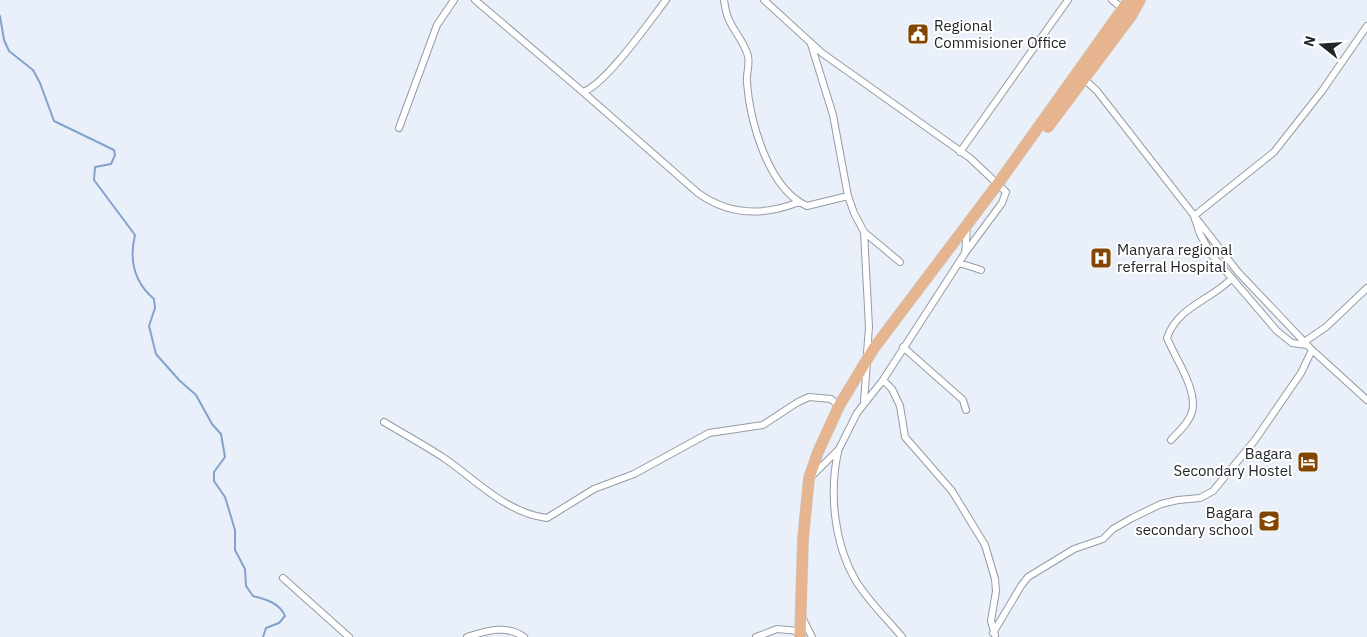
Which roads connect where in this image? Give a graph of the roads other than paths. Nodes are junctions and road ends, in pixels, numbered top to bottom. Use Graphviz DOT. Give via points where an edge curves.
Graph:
graph roads {
  1 [pos="454,0"];
  2 [pos="475,0"];
  3 [pos="666,0"];
  4 [pos="724,0"];
  5 [pos="764,0"];
  6 [pos="1068,0"];
  7 [pos="1112,0"];
  8 [pos="1140,0"];
  9 [pos="1127,8"];
  10 [pos="1367,26"];
  11 [pos="811,43"];
  12 [pos="1080,76"];
  13 [pos="582,92"];
  14 [pos="400,128"];
  15 [pos="960,152"];
  16 [pos="998,185"];
  17 [pos="848,196"];
  18 [pos="799,202"];
  19 [pos="1194,216"];
  20 [pos="968,224"];
  21 [pos="864,232"];
  22 [pos="965,253"];
  23 [pos="900,262"];
  24 [pos="959,262"];
  25 [pos="981,270"];
  26 [pos="1231,279"];
  27 [pos="1367,288"];
  28 [pos="903,346"];
  29 [pos="1308,346"];
  30 [pos="866,358"];
  31 [pos="882,380"];
  32 [pos="1367,400"];
  33 [pos="864,401"];
  34 [pos="839,406"];
  35 [pos="966,410"];
  36 [pos="384,422"];
  37 [pos="1171,440"];
  38 [pos="839,449"];
  39 [pos="810,478"];
  40 [pos="283,578"];
  41 [pos="800,614"];
  42 [pos="787,629"];
  43 [pos="799,634"];
  44 [pos="995,635"];
  45 [pos="349,637"];
  46 [pos="467,637"];
  47 [pos="524,637"];
  48 [pos="756,637"];
  49 [pos="786,637"];
  50 [pos="812,637"];
  51 [pos="902,637"];
  1 -- 14 [label="street" via="437,25"];
  2 -- 13 [label="street"];
  3 -- 13 [label="street" via="600,81"];
  4 -- 18 [label="street" via="727,16 747,54 748,94 760,146 778,178"];
  5 -- 11 [label="street"];
  6 -- 15 [label="street"];
  7 -- 9 [label="street"];
  8 -- 9 [label="highway"];
  9 -- 12 [label="highway"];
  10 -- 19 [label="street" via="1274,152"];
  11 -- 15 [label="street"];
  11 -- 17 [label="street" via="835,123"];
  12 -- 16 [label="highway" via="1047,129"];
  12 -- 19 [label="street" via="1097,90"];
  13 -- 18 [label="street" via="714,204 755,213 778,210"];
  15 -- 16 [label="street" via="979,165"];
  16 -- 20 [label="highway"];
  16 -- 22 [label="street" via="1006,192 1004,198"];
  17 -- 18 [label="street" via="807,206"];
  17 -- 21 [label="street"];
  19 -- 26 [label="street" via="1211,254"];
  19 -- 29 [label="street" via="1238,272"];
  20 -- 22 [label="street"];
  20 -- 30 [label="highway"];
  21 -- 23 [label="street"];
  21 -- 30 [label="street" via="869,327"];
  22 -- 24 [label="street"];
  24 -- 25 [label="street"];
  24 -- 28 [label="street"];
  26 -- 29 [label="street" via="1284,338"];
  26 -- 37 [label="street" via="1177,319 1169,331 1167,338 1193,400 1190,418"];
  27 -- 29 [label="street"];
  28 -- 31 [label="street"];
  28 -- 35 [label="street" via="963,400"];
  29 -- 32 [label="street"];
  29 -- 44 [label="street" via="1301,373 1255,440 1213,491 1200,498 1161,504 1113,529 1103,539 1074,549 1028,577"];
  30 -- 33 [label="street"];
  30 -- 34 [label="highway"];
  31 -- 33 [label="street"];
  31 -- 44 [label="street" via="892,389 900,406 905,437 952,491 985,545 995,580 990,621"];
  33 -- 38 [label="street"];
  34 -- 36 [label="street" via="831,399 809,397 763,425 709,434 634,474 594,489 547,518 508,504 445,459"];
  34 -- 39 [label="highway"];
  38 -- 39 [label="street"];
  38 -- 51 [label="street" via="833,489 837,524 846,556 857,582"];
  39 -- 41 [label="highway"];
  40 -- 45 [label="street"];
  41 -- 43 [label="highway"];
  41 -- 50 [label="street"];
  42 -- 43 [label="street"];
  42 -- 48 [label="street"];
  42 -- 49 [label="street"];
  46 -- 47 [label="street" via="508,630"];
}
